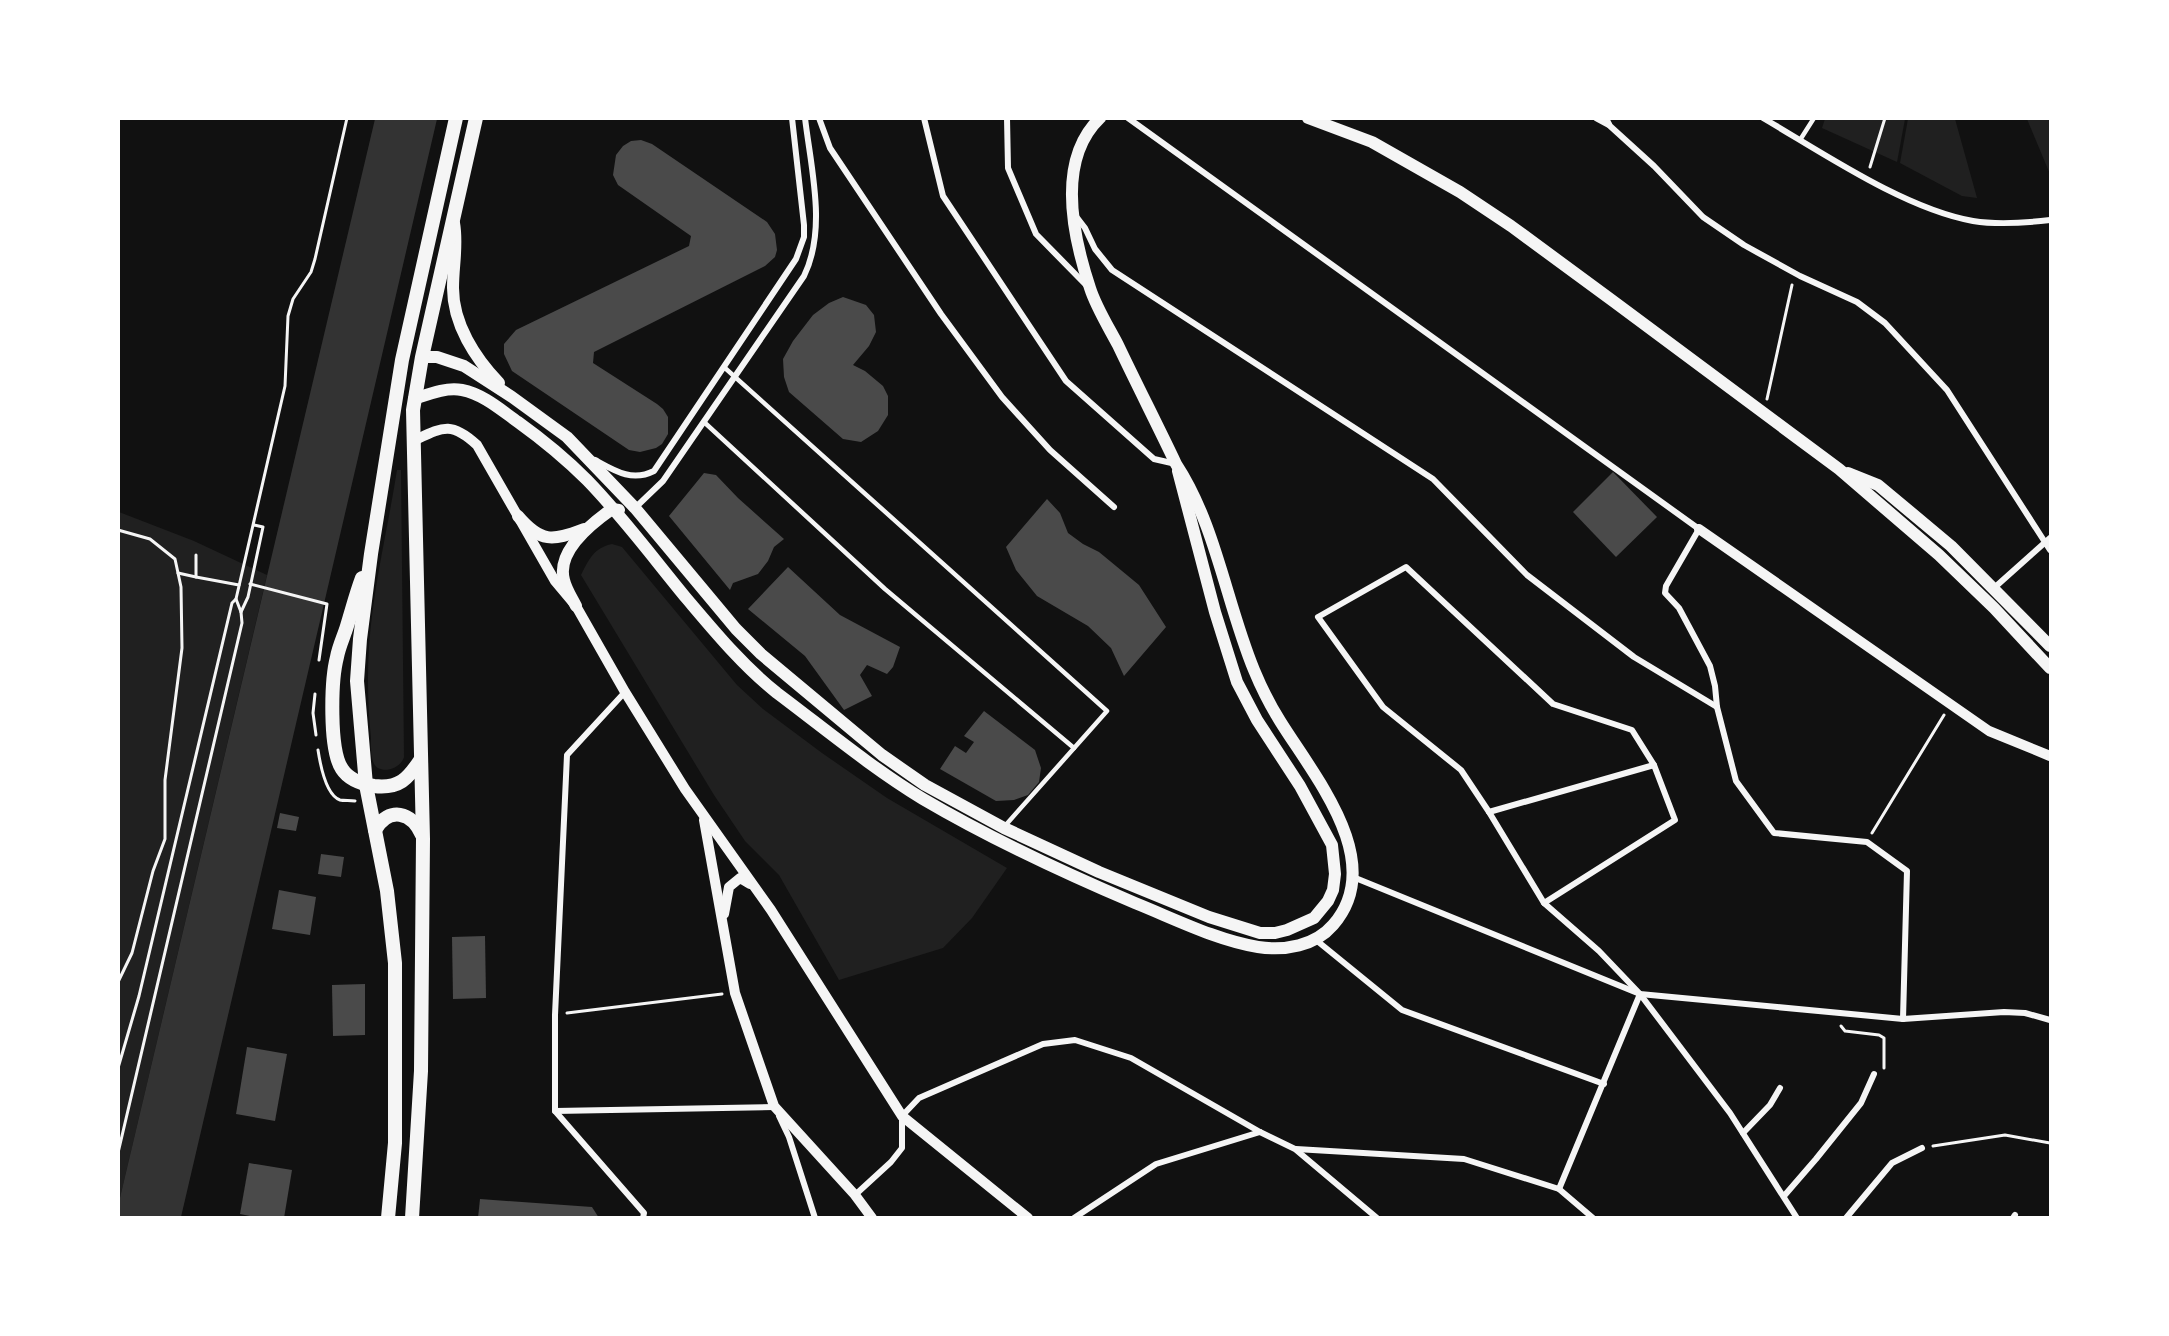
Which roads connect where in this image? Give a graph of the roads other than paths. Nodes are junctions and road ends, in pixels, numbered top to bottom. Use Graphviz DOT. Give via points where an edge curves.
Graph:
graph roads {
  1 [pos="456,118"];
  2 [pos="476,118"];
  3 [pos="792,118"];
  4 [pos="805,118"];
  5 [pos="819,118"];
  6 [pos="924,118"];
  7 [pos="1007,118"];
  8 [pos="1100,118"];
  9 [pos="1128,118"];
  10 [pos="1308,118"];
  11 [pos="1596,118"];
  12 [pos="1606,118"];
  13 [pos="1763,118"];
  14 [pos="1814,118"];
  15 [pos="1610,126"];
  16 [pos="1800,140"];
  17 [pos="1072,211"];
  18 [pos="2050,220"];
  19 [pos="454,223"];
  20 [pos="1090,290"];
  21 [pos="422,357"];
  22 [pos="402,360"];
  23 [pos="725,368"];
  24 [pos="734,376"];
  25 [pos="512,397"];
  26 [pos="414,399"];
  27 [pos="704,422"];
  28 [pos="413,441"];
  29 [pos="583,454"];
  30 [pos="1176,464"];
  31 [pos="1839,469"];
  32 [pos="1114,507"];
  33 [pos="612,508"];
  34 [pos="635,508"];
  35 [pos="518,516"];
  36 [pos="585,529"];
  37 [pos="1699,529"];
  38 [pos="2048,540"];
  39 [pos="2050,550"];
  40 [pos="371,554"];
  41 [pos="1994,588"];
  42 [pos="576,606"];
  43 [pos="1995,608"];
  44 [pos="2050,646"];
  45 [pos="2050,668"];
  46 [pos="625,692"];
  47 [pos="1717,707"];
  48 [pos="1074,748"];
  49 [pos="2050,756"];
  50 [pos="421,759"];
  51 [pos="1654,765"];
  52 [pos="366,785"];
  53 [pos="1489,812"];
  54 [pos="703,817"];
  55 [pos="1004,828"];
  56 [pos="375,830"];
  57 [pos="423,839"];
  58 [pos="996,840"];
  59 [pos="1335,874"];
  60 [pos="1353,877"];
  61 [pos="755,888"];
  62 [pos="1544,903"];
  63 [pos="723,924"];
  64 [pos="1302,925"];
  65 [pos="1316,940"];
  66 [pos="1640,994"];
  67 [pos="1904,1019"];
  68 [pos="2050,1020"];
  69 [pos="1874,1074"];
  70 [pos="1604,1084"];
  71 [pos="1780,1088"];
  72 [pos="774,1106"];
  73 [pos="555,1111"];
  74 [pos="902,1116"];
  75 [pos="1260,1131"];
  76 [pos="1743,1133"];
  77 [pos="1922,1148"];
  78 [pos="1295,1149"];
  79 [pos="1559,1189"];
  80 [pos="855,1195"];
  81 [pos="1784,1196"];
  82 [pos="388,1218"];
  83 [pos="412,1218"];
  84 [pos="644,1218"];
  85 [pos="815,1218"];
  86 [pos="872,1218"];
  87 [pos="1028,1218"];
  88 [pos="1074,1218"];
  89 [pos="1377,1218"];
  90 [pos="1593,1218"];
  91 [pos="1797,1218"];
  92 [pos="1846,1218"];
  1 -- 22 [label="main road"];
  2 -- 19 [label="main road"];
  3 -- 23 [label="street" via="804,237 796,259"];
  4 -- 24 [label="street" via="817,235 811,263"];
  5 -- 32 [label="street" via="830,148 941,314 1002,397 1050,450"];
  6 -- 30 [label="street" via="943,196 1065,381 1154,459"];
  7 -- 20 [label="street" via="1008,168 1036,234"];
  8 -- 17 [label="main road" via="1080,146 1073,175"];
  9 -- 37 [label="street"];
  10 -- 31 [label="main road" via="1372,142 1460,192"];
  11 -- 15 [label="street"];
  12 -- 15 [label="street"];
  13 -- 16 [label="street"];
  14 -- 16 [label="lane"];
  15 -- 38 [label="street" via="1703,217 1744,245 1857,302 1885,323 1947,390"];
  16 -- 18 [label="street" via="1897,194 1944,213 2002,223"];
  17 -- 20 [label="main road"];
  17 -- 47 [label="street" via="1112,270 1433,479 1527,575 1634,657"];
  19 -- 21 [label="main road"];
  19 -- 25 [label="main road" via="456,315 478,357"];
  20 -- 30 [label="main road"];
  21 -- 22 [label="main road"];
  21 -- 25 [label="main road" via="453,361"];
  21 -- 26 [label="main road"];
  22 -- 40 [label="main road"];
  23 -- 24 [label="lane"];
  23 -- 29 [label="street" via="654,471 646,476 622,475"];
  24 -- 27 [label="street"];
  24 -- 48 [label="lane" via="1107,711"];
  25 -- 29 [label="main road" via="567,437"];
  26 -- 28 [label="main road"];
  26 -- 33 [label="main road" via="454,389 497,406 551,446"];
  27 -- 34 [label="street" via="663,481"];
  27 -- 48 [label="lane" via="885,589"];
  28 -- 35 [label="street" via="445,428 463,433 477,445"];
  28 -- 50 [label="main road"];
  29 -- 34 [label="main road"];
  30 -- 59 [label="main road" via="1237,682 1324,826 1332,844"];
  30 -- 60 [label="main road" via="1193,489 1238,627 1266,696 1343,827 1350,844"];
  31 -- 41 [label="main road" via="1878,485"];
  31 -- 43 [label="main road"];
  33 -- 34 [label="main road"];
  33 -- 36 [label="main road"];
  33 -- 58 [label="main road" via="750,670 856,754"];
  34 -- 55 [label="main road" via="736,629 779,670 882,755 925,785"];
  35 -- 36 [label="main road" via="537,535 550,539"];
  35 -- 42 [label="street" via="555,581"];
  36 -- 42 [label="main road" via="572,547 563,572"];
  37 -- 47 [label="street" via="1665,593 1678,608 1710,666"];
  37 -- 49 [label="street" via="1989,731"];
  38 -- 39 [label="street"];
  38 -- 41 [label="street"];
  40 -- 52 [label="main road" via="357,681"];
  40 -- 52 [label="main road" via="336,657 333,683 335,752 342,769"];
  41 -- 43 [label="main road"];
  41 -- 44 [label="main road"];
  42 -- 46 [label="street"];
  43 -- 45 [label="main road"];
  46 -- 54 [label="street"];
  46 -- 73 [label="street" via="567,755 555,1015"];
  47 -- 67 [label="street" via="1736,781 1774,833 1867,842 1907,871"];
  48 -- 55 [label="lane"];
  50 -- 52 [label="main road" via="398,784"];
  50 -- 57 [label="main road"];
  51 -- 53 [label="street"];
  51 -- 53 [label="street" via="1632,730 1553,705 1406,567 1318,617 1383,706 1461,770"];
  51 -- 62 [label="street" via="1675,820"];
  52 -- 56 [label="main road"];
  53 -- 62 [label="street"];
  54 -- 61 [label="street"];
  54 -- 63 [label="street"];
  55 -- 58 [label="lane"];
  55 -- 64 [label="main road" via="1227,924 1260,933"];
  56 -- 57 [label="main road" via="386,818 409,816"];
  56 -- 82 [label="main road" via="395,963 395,1143"];
  57 -- 83 [label="main road" via="421,1071"];
  58 -- 65 [label="main road" via="1184,923 1246,944 1276,948"];
  59 -- 60 [label="main road"];
  59 -- 64 [label="main road" via="1333,890 1322,911"];
  60 -- 65 [label="main road" via="1343,914"];
  60 -- 66 [label="street"];
  61 -- 63 [label="street" via="741,878 729,887"];
  61 -- 74 [label="street"];
  62 -- 66 [label="street" via="1599,951"];
  63 -- 72 [label="street" via="735,993"];
  64 -- 65 [label="main road"];
  65 -- 70 [label="street" via="1402,1010"];
  66 -- 67 [label="street"];
  66 -- 70 [label="street"];
  66 -- 76 [label="street"];
  67 -- 68 [label="street" via="2004,1012"];
  69 -- 81 [label="street" via="1861,1103"];
  70 -- 79 [label="street"];
  71 -- 76 [label="street" via="1770,1105"];
  72 -- 73 [label="street"];
  72 -- 80 [label="street"];
  72 -- 85 [label="street" via="789,1137"];
  73 -- 84 [label="street" via="644,1213"];
  74 -- 75 [label="street" via="919,1098 1043,1044 1075,1040 1131,1058"];
  74 -- 80 [label="street" via="902,1148"];
  74 -- 87 [label="street"];
  75 -- 78 [label="street"];
  75 -- 88 [label="street" via="1156,1164"];
  76 -- 81 [label="street"];
  77 -- 92 [label="street" via="1892,1163"];
  78 -- 79 [label="street" via="1464,1159"];
  78 -- 89 [label="street"];
  79 -- 90 [label="street"];
  80 -- 86 [label="street"];
  81 -- 91 [label="street"];
}
